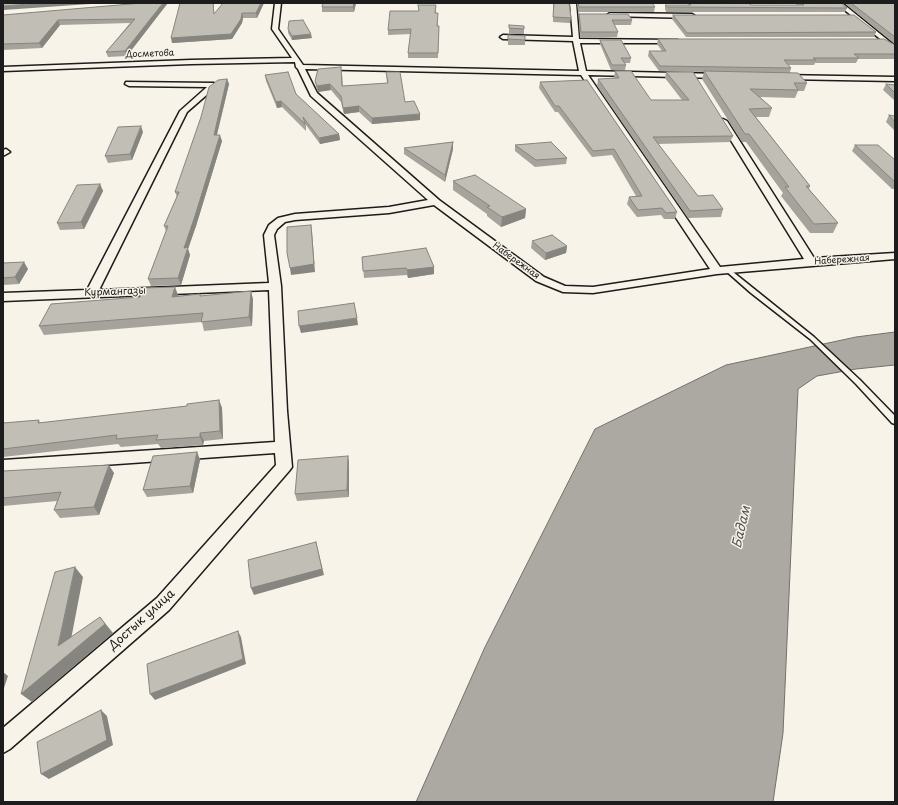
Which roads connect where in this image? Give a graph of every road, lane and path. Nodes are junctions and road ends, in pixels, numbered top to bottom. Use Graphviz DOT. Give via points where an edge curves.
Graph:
graph roads {
  1 [pos="278,3"];
  2 [pos="573,3"];
  3 [pos="838,3"];
  4 [pos="575,15"];
  5 [pos="583,15"];
  6 [pos="599,15"];
  7 [pos="703,16"];
  8 [pos="846,16"];
  9 [pos="854,16"];
  10 [pos="503,37"];
  11 [pos="576,40"];
  12 [pos="875,40"];
  13 [pos="883,40"];
  14 [pos="686,41"];
  15 [pos="895,49"];
  16 [pos="298,64"];
  17 [pos="3,69"];
  18 [pos="583,73"];
  19 [pos="733,76"];
  20 [pos="771,77"];
  21 [pos="895,79"];
  22 [pos="129,84"];
  23 [pos="719,115"];
  24 [pos="436,202"];
  25 [pos="895,256"];
  26 [pos="811,262"];
  27 [pos="728,270"];
  28 [pos="717,271"];
  29 [pos="275,286"];
  30 [pos="90,293"];
  31 [pos="3,297"];
  32 [pos="895,421"];
  33 [pos="283,447"];
  34 [pos="3,466"];
  35 [pos="3,742"];
  1 -- 16 [label="street, Набережная" via="275,29"];
  2 -- 4 [label="street"];
  3 -- 9 [label="street"];
  4 -- 5 [label="street"];
  4 -- 11 [label="street"];
  6 -- 7 [label="street"];
  8 -- 9 [label="street"];
  9 -- 13 [label="street"];
  10 -- 11 [label="street"];
  11 -- 14 [label="street"];
  11 -- 18 [label="street"];
  12 -- 13 [label="street"];
  13 -- 15 [label="street"];
  16 -- 17 [label="street, Досметова" via="191,62"];
  16 -- 18 [label="street"];
  16 -- 24 [label="street, Набережная" via="314,94"];
  18 -- 19 [label="street" via="696,78"];
  18 -- 28 [label="street"];
  20 -- 21 [label="street"];
  22 -- 30 [label="street" via="214,84 184,111"];
  23 -- 26 [label="street"];
  24 -- 28 [label="street, Набережная" via="540,279 563,289 593,290"];
  24 -- 29 [label="street" via="389,210 282,220 273,227 269,235"];
  25 -- 26 [label="street, Набережная"];
  26 -- 27 [label="street, Набережная"];
  27 -- 28 [label="street, Набережная"];
  27 -- 32 [label="lane" via="812,338"];
  29 -- 30 [label="street, Курмангазы"];
  29 -- 33 [label="street"];
  30 -- 31 [label="street, Курмангазы"];
  33 -- 34 [label="street"];
  33 -- 35 [label="street, Достык улица" via="284,467 163,604"];
}
